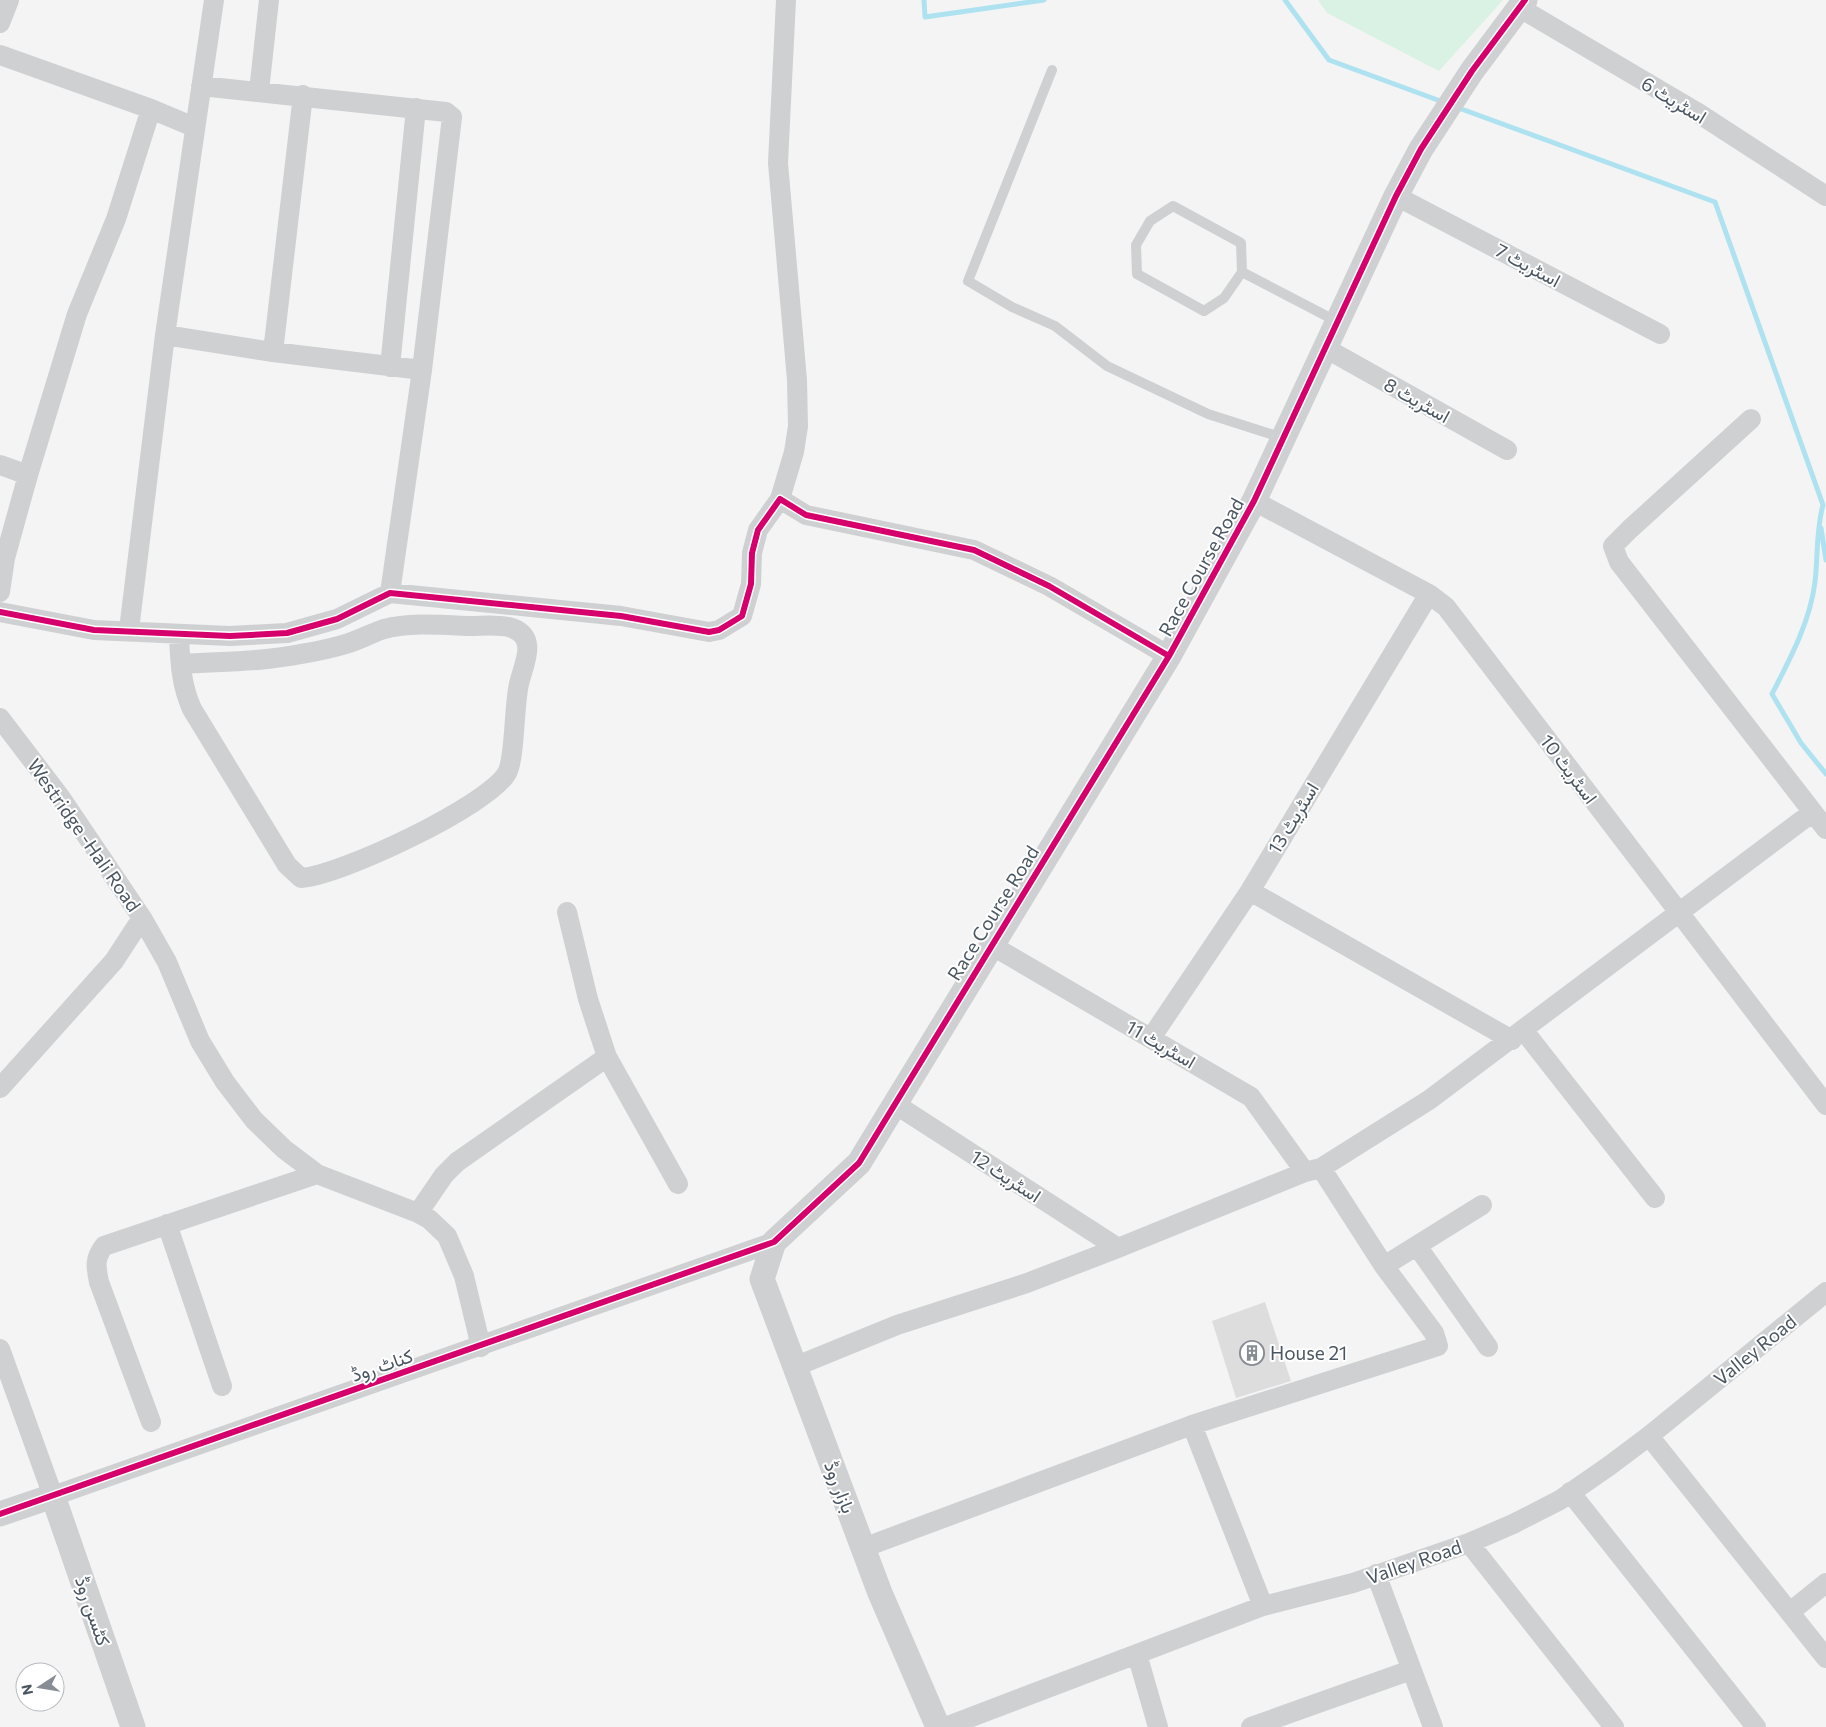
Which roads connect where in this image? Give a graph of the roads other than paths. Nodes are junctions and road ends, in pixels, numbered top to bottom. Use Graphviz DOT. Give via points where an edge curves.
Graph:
graph roads {
  1 [pos="9,0"];
  2 [pos="214,0"];
  3 [pos="269,0"];
  4 [pos="786,0"];
  5 [pos="1522,4"];
  6 [pos="0,23"];
  7 [pos="0,55"];
  8 [pos="1052,70"];
  9 [pos="201,86"];
  10 [pos="259,91"];
  11 [pos="303,95"];
  12 [pos="416,108"];
  13 [pos="150,109"];
  14 [pos="194,127"];
  15 [pos="1396,196"];
  16 [pos="1826,196"];
  17 [pos="1242,272"];
  18 [pos="1339,322"];
  19 [pos="165,334"];
  20 [pos="1660,334"];
  21 [pos="1327,349"];
  22 [pos="273,352"];
  23 [pos="390,366"];
  24 [pos="422,370"];
  25 [pos="1751,418"];
  26 [pos="1283,438"];
  27 [pos="1508,450"];
  28 [pos="0,465"];
  29 [pos="28,474"];
  30 [pos="780,499"];
  31 [pos="1254,501"];
  32 [pos="0,592"];
  33 [pos="390,593"];
  34 [pos="1429,594"];
  35 [pos="0,612"];
  36 [pos="129,630"];
  37 [pos="179,635"];
  38 [pos="1169,656"];
  39 [pos="180,664"];
  40 [pos="0,718"];
  41 [pos="1813,812"];
  42 [pos="1826,829"];
  43 [pos="1250,891"];
  44 [pos="568,912"];
  45 [pos="1679,915"];
  46 [pos="142,918"];
  47 [pos="991,945"];
  48 [pos="1518,1036"];
  49 [pos="1151,1038"];
  50 [pos="607,1056"];
  51 [pos="0,1088"];
  52 [pos="895,1104"];
  53 [pos="1826,1105"];
  54 [pos="1313,1170"];
  55 [pos="317,1174"];
  56 [pos="678,1184"];
  57 [pos="1655,1198"];
  58 [pos="1482,1205"];
  59 [pos="418,1213"];
  60 [pos="168,1224"];
  61 [pos="774,1242"];
  62 [pos="1417,1246"];
  63 [pos="1118,1248"];
  64 [pos="1384,1266"];
  65 [pos="1826,1292"];
  66 [pos="481,1347"];
  67 [pos="1488,1347"];
  68 [pos="0,1349"];
  69 [pos="794,1367"];
  70 [pos="222,1386"];
  71 [pos="151,1422"];
  72 [pos="1192,1425"];
  73 [pos="1649,1436"];
  74 [pos="1570,1492"];
  75 [pos="53,1496"];
  76 [pos="0,1514"];
  77 [pos="1469,1543"];
  78 [pos="863,1548"];
  79 [pos="1376,1574"];
  80 [pos="1826,1582"];
  81 [pos="1263,1606"];
  82 [pos="1790,1612"];
  83 [pos="1136,1654"];
  84 [pos="1826,1658"];
  85 [pos="1411,1670"];
  86 [pos="133,1727"];
  87 [pos="938,1727"];
  88 [pos="945,1727"];
  89 [pos="1158,1727"];
  90 [pos="1250,1727"];
  91 [pos="1434,1727"];
  92 [pos="1614,1727"];
  93 [pos="1756,1727"];
  1 -- 6 [label="street"];
  2 -- 9 [label="street"];
  3 -- 10 [label="street"];
  4 -- 30 [label="street" via="778,163 797,370 798,426"];
  5 -- 15 [label="street, Race Course Road" via="1421,149"];
  5 -- 16 [label="street, اسٹریٹ 6"];
  7 -- 13 [label="street"];
  8 -- 26 [label="lane" via="968,281 1012,307 1055,326 1107,366 1208,414"];
  9 -- 10 [label="street"];
  9 -- 14 [label="street"];
  10 -- 11 [label="street"];
  11 -- 12 [label="street"];
  11 -- 22 [label="street"];
  12 -- 23 [label="street"];
  12 -- 24 [label="street" via="446,112 452,117 453,127"];
  13 -- 14 [label="street"];
  13 -- 29 [label="street" via="116,219 77,314"];
  14 -- 19 [label="street"];
  15 -- 18 [label="street, Race Course Road"];
  15 -- 20 [label="street, اسٹریٹ 7"];
  17 -- 17 [label="lane" via="1224,298 1204,311 1136,274 1136,246 1150,221 1173,206 1241,244"];
  17 -- 18 [label="lane"];
  18 -- 21 [label="street, Race Course Road"];
  19 -- 22 [label="street"];
  19 -- 36 [label="street"];
  21 -- 26 [label="street, Race Course Road"];
  21 -- 27 [label="street, اسٹریٹ 8"];
  22 -- 23 [label="street"];
  23 -- 24 [label="street"];
  24 -- 33 [label="street"];
  25 -- 41 [label="street" via="1613,546 1620,562"];
  26 -- 31 [label="street, Race Course Road"];
  28 -- 29 [label="street"];
  29 -- 32 [label="street"];
  30 -- 33 [label="street" via="758,530 752,553 751,584 742,616 719,630 709,632 621,616"];
  30 -- 38 [label="street" via="806,515 974,550 1049,586"];
  31 -- 34 [label="street, اسٹریٹ 10"];
  31 -- 38 [label="street, Race Course Road"];
  33 -- 37 [label="street" via="337,619 287,634"];
  34 -- 43 [label="street, اسٹریٹ 13"];
  34 -- 45 [label="street, اسٹریٹ 10" via="1446,607"];
  35 -- 36 [label="street" via="94,630"];
  36 -- 37 [label="street"];
  37 -- 39 [label="street"];
  38 -- 47 [label="street, Race Course Road"];
  39 -- 39 [label="street" via="183,685 192,709 287,865 300,878 314,877 367,858 449,817 497,785 508,772 519,684 528,659 526,640 520,633 505,627 424,624 383,630 347,644 268,659"];
  40 -- 46 [label="street, Westridge -Hali Road" via="61,798"];
  41 -- 42 [label="street"];
  41 -- 45 [label="street"];
  43 -- 48 [label="street"];
  43 -- 49 [label="street, اسٹریٹ 13"];
  44 -- 50 [label="street" via="588,999"];
  45 -- 48 [label="street"];
  45 -- 53 [label="street, اسٹریٹ 10"];
  46 -- 51 [label="street, Westridge -Hali Road" via="114,961"];
  46 -- 55 [label="street" via="167,962 200,1041 225,1082 254,1120"];
  47 -- 49 [label="street, اسٹریٹ 11"];
  47 -- 52 [label="street, Race Course Road"];
  48 -- 54 [label="street" via="1429,1100"];
  48 -- 57 [label="street"];
  49 -- 54 [label="street, اسٹریٹ 11" via="1251,1097"];
  50 -- 56 [label="street"];
  50 -- 59 [label="street" via="458,1162 444,1175"];
  52 -- 61 [label="street, Race Course Road" via="859,1163"];
  52 -- 63 [label="street, اسٹریٹ 12"];
  54 -- 63 [label="street"];
  54 -- 64 [label="street, اسٹریٹ 11"];
  55 -- 59 [label="street"];
  55 -- 60 [label="street"];
  58 -- 62 [label="street"];
  59 -- 66 [label="street" via="447,1236 464,1276"];
  60 -- 70 [label="street"];
  60 -- 71 [label="street" via="104,1246 95,1264 109,1311"];
  61 -- 66 [label="street, کناٹ روڈ"];
  61 -- 69 [label="street, بازار روڈ" via="762,1279"];
  62 -- 64 [label="street"];
  62 -- 67 [label="street"];
  63 -- 69 [label="street" via="897,1325"];
  64 -- 72 [label="street, اسٹریٹ 11" via="1434,1333 1438,1346"];
  65 -- 73 [label="street, Valley Road"];
  66 -- 75 [label="street, کناٹ روڈ"];
  68 -- 75 [label="street"];
  69 -- 78 [label="street, بازار روڈ"];
  72 -- 78 [label="street"];
  72 -- 81 [label="street"];
  73 -- 74 [label="street, Valley Road"];
  73 -- 82 [label="street"];
  74 -- 77 [label="street, Valley Road" via="1513,1524"];
  74 -- 93 [label="street"];
  75 -- 76 [label="street, کناٹ روڈ"];
  75 -- 86 [label="street, کٹسن روڈ"];
  77 -- 79 [label="street, Valley Road"];
  77 -- 92 [label="street"];
  78 -- 87 [label="street, بازار روڈ"];
  79 -- 81 [label="street, Valley Road"];
  79 -- 85 [label="street"];
  80 -- 82 [label="street"];
  81 -- 83 [label="street, Valley Road"];
  82 -- 84 [label="street"];
  83 -- 88 [label="street, Valley Road"];
  83 -- 89 [label="street"];
  85 -- 90 [label="street"];
  85 -- 91 [label="street"];
}
